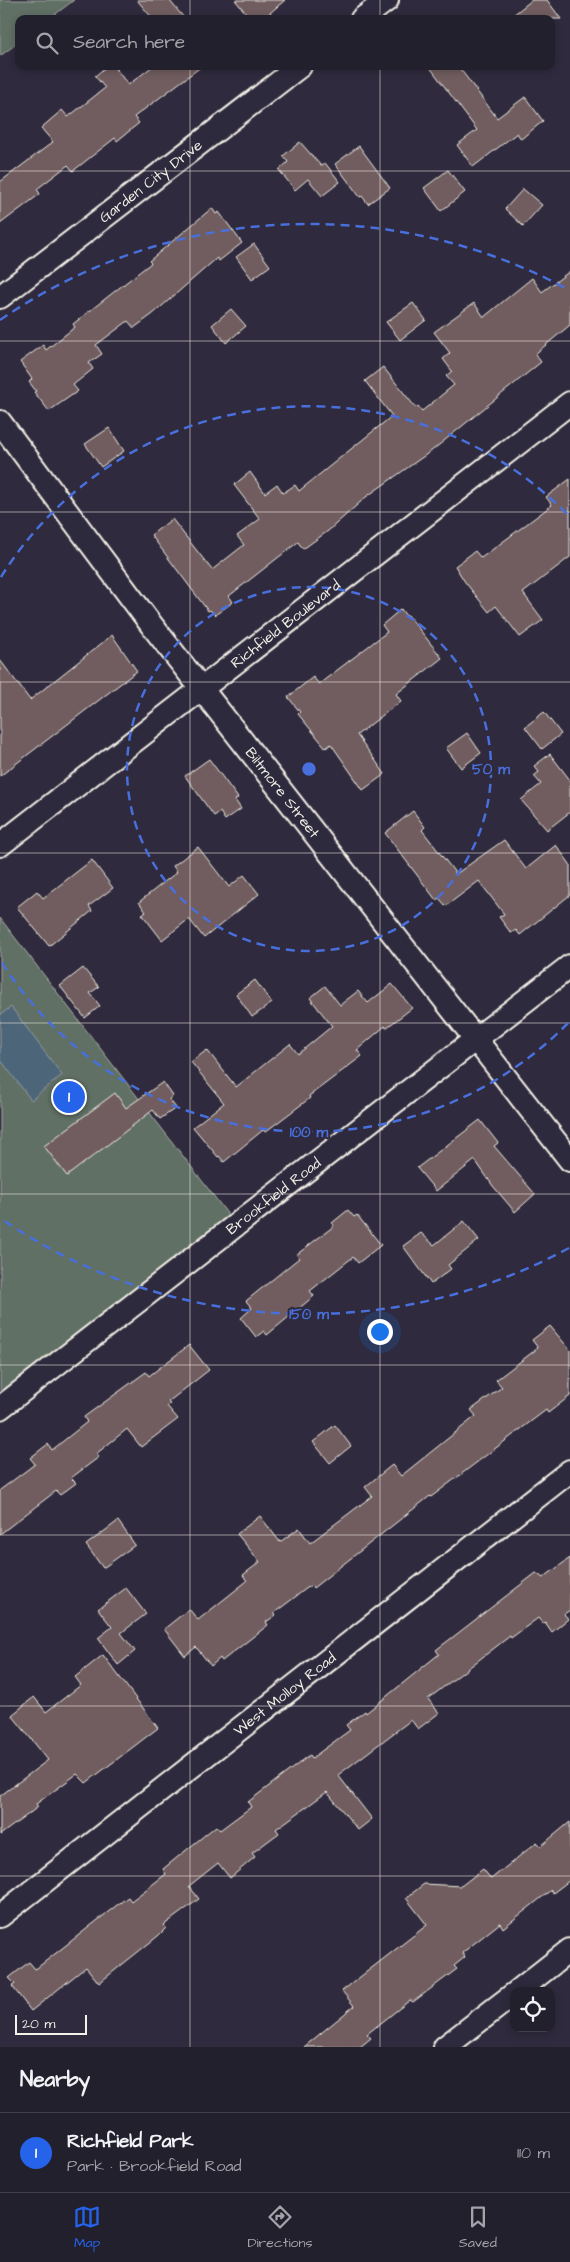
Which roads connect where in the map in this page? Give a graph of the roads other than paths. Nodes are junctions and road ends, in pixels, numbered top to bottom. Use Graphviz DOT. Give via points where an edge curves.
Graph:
graph roads {
  1 [pos="387,0"];
  2 [pos="367,15"];
  3 [pos="295,70"];
  4 [pos="0,296"];
  5 [pos="570,403"];
  6 [pos="0,422"];
  7 [pos="201,688"];
  8 [pos="0,845"];
  9 [pos="570,966"];
  10 [pos="476,1038"];
  11 [pos="570,1160"];
  12 [pos="0,1408"];
  13 [pos="570,1471"];
  14 [pos="0,1916"];
  15 [pos="570,1950"];
  16 [pos="523,1987"];
  17 [pos="510,1997"];
  18 [pos="445,2047"];
  1 -- 2 [label="street"];
  3 -- 4 [label="street, Garden City Drive"];
  5 -- 7 [label="street, Richfield Boulevard"];
  6 -- 7 [label="street, Biltmore Street"];
  7 -- 8 [label="street, Richfield Boulevard"];
  7 -- 10 [label="street, Biltmore Street"];
  9 -- 10 [label="street, Brookfield Road"];
  10 -- 11 [label="street, Biltmore Street"];
  10 -- 12 [label="street, Brookfield Road"];
  13 -- 14 [label="street, West Molloy Road"];
  15 -- 16 [label="street"];
  17 -- 18 [label="street"];
}
